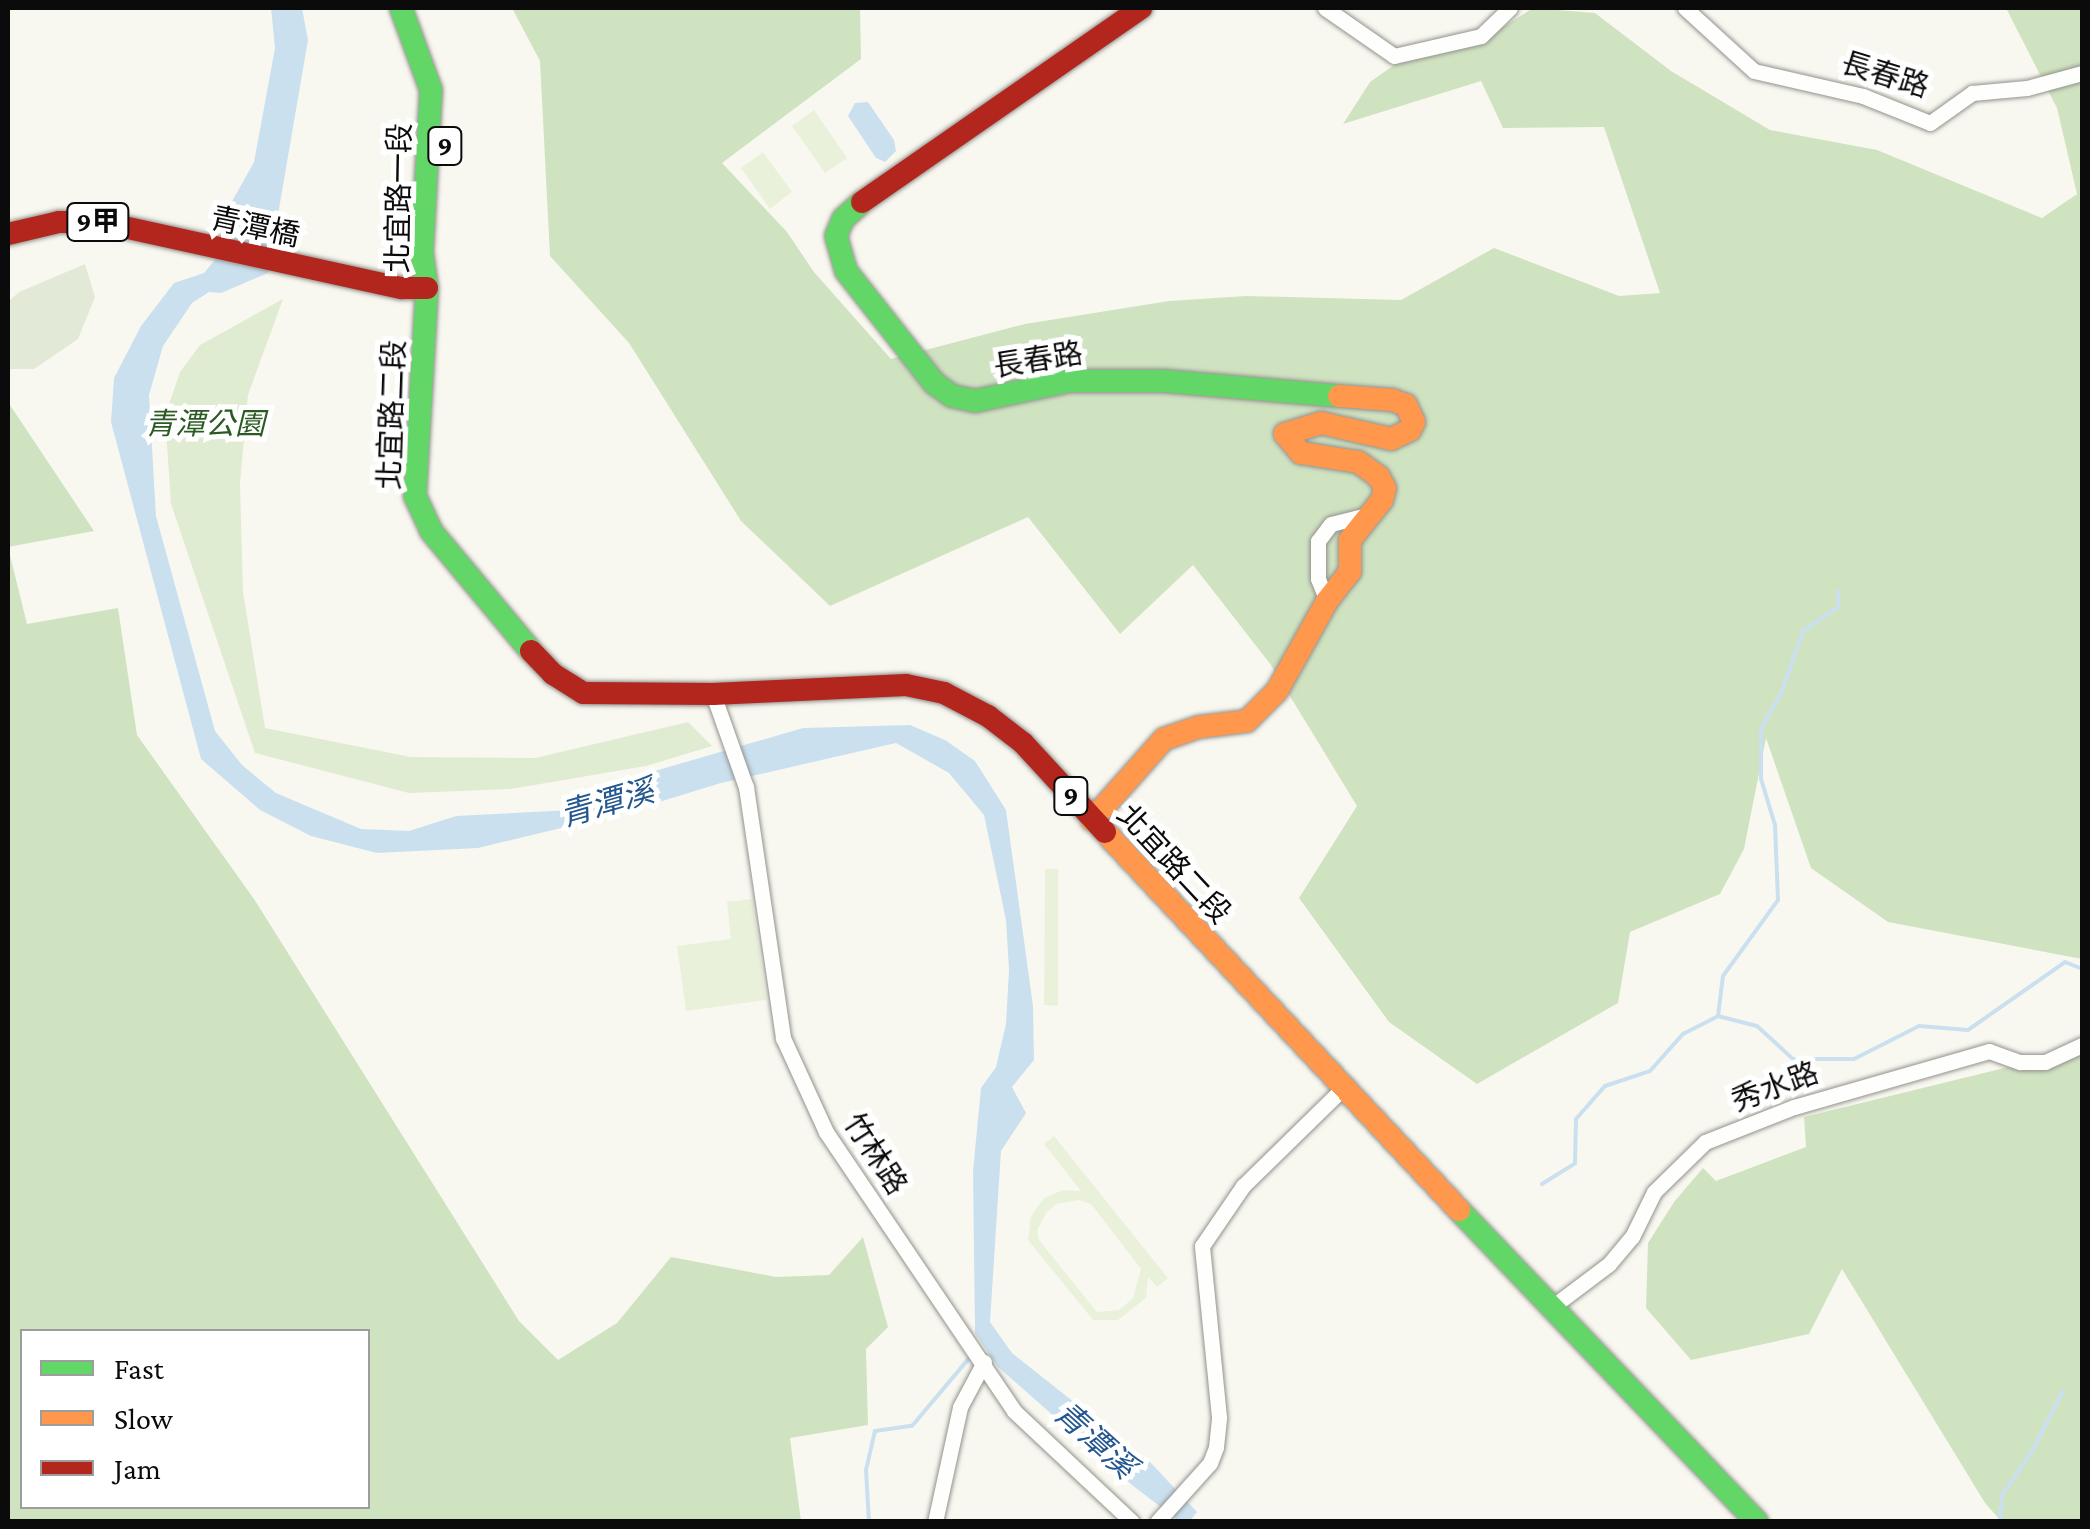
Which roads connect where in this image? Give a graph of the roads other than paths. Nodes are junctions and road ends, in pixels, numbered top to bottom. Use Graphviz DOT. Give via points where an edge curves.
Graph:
graph roads {
  1 [pos="401,8"];
  2 [pos="417,8"];
  3 [pos="1141,8"];
  4 [pos="1325,8"];
  5 [pos="1510,8"];
  6 [pos="1686,8"];
  7 [pos="2082,73"];
  8 [pos="8,234"];
  9 [pos="427,288"];
  10 [pos="1371,514"];
  11 [pos="1326,601"];
  12 [pos="713,694"];
  13 [pos="1092,820"];
  14 [pos="2082,1045"];
  15 [pos="1343,1088"];
  16 [pos="1552,1307"];
  17 [pos="984,1362"];
  18 [pos="935,1522"];
  19 [pos="1132,1522"];
  20 [pos="1157,1522"];
  21 [pos="1757,1522"];
  1 -- 9 [label="main road, 北宜路一段 / 9" via="432,90 422,253"];
  2 -- 9 [label="main road, 北宜路一段 / 9" via="446,82 439,256"];
  3 -- 10 [label="main road, 長春路" via="856,206 836,236 838,253 895,337 952,396 975,401 1068,381 1132,380 1406,405 1414,422 1391,439 1321,423 1285,434 1301,453 1358,462 1379,477 1385,488"];
  4 -- 5 [label="street" via="1394,56 1481,36"];
  6 -- 7 [label="street, 長春路" via="1754,71 1862,96 1930,123 1972,93"];
  8 -- 9 [label="main road, 青潭橋 / 9甲" via="59,222 100,222"];
  9 -- 12 [label="main road, 北宜路二段 / 9" via="414,484 431,531 553,674 584,693"];
  10 -- 11 [label="main road, 長春路" via="1350,540 1350,572"];
  10 -- 11 [label="street" via="1331,524 1318,541 1318,579"];
  11 -- 13 [label="main road, 長春路" via="1277,691 1246,721 1164,740"];
  12 -- 13 [label="main road, 北宜路二段 / 9" via="906,685 944,693 1023,744"];
  12 -- 17 [label="street, 竹林路" via="746,787 783,1038 796,1071 869,1199"];
  13 -- 15 [label="main road, 北宜路二段 / 9"];
  14 -- 16 [label="street, 秀水路" via="2046,1062 2020,1062 1989,1050 1794,1107 1705,1142 1654,1192 1632,1237 1609,1264"];
  15 -- 16 [label="main road, 北宜路二段 / 9"];
  15 -- 20 [label="street" via="1243,1186 1202,1246 1219,1418 1210,1462"];
  16 -- 21 [label="main road, 北宜路二段 / 9"];
  17 -- 18 [label="street" via="960,1407"];
  17 -- 19 [label="street, 竹林路" via="1014,1410"];
}
